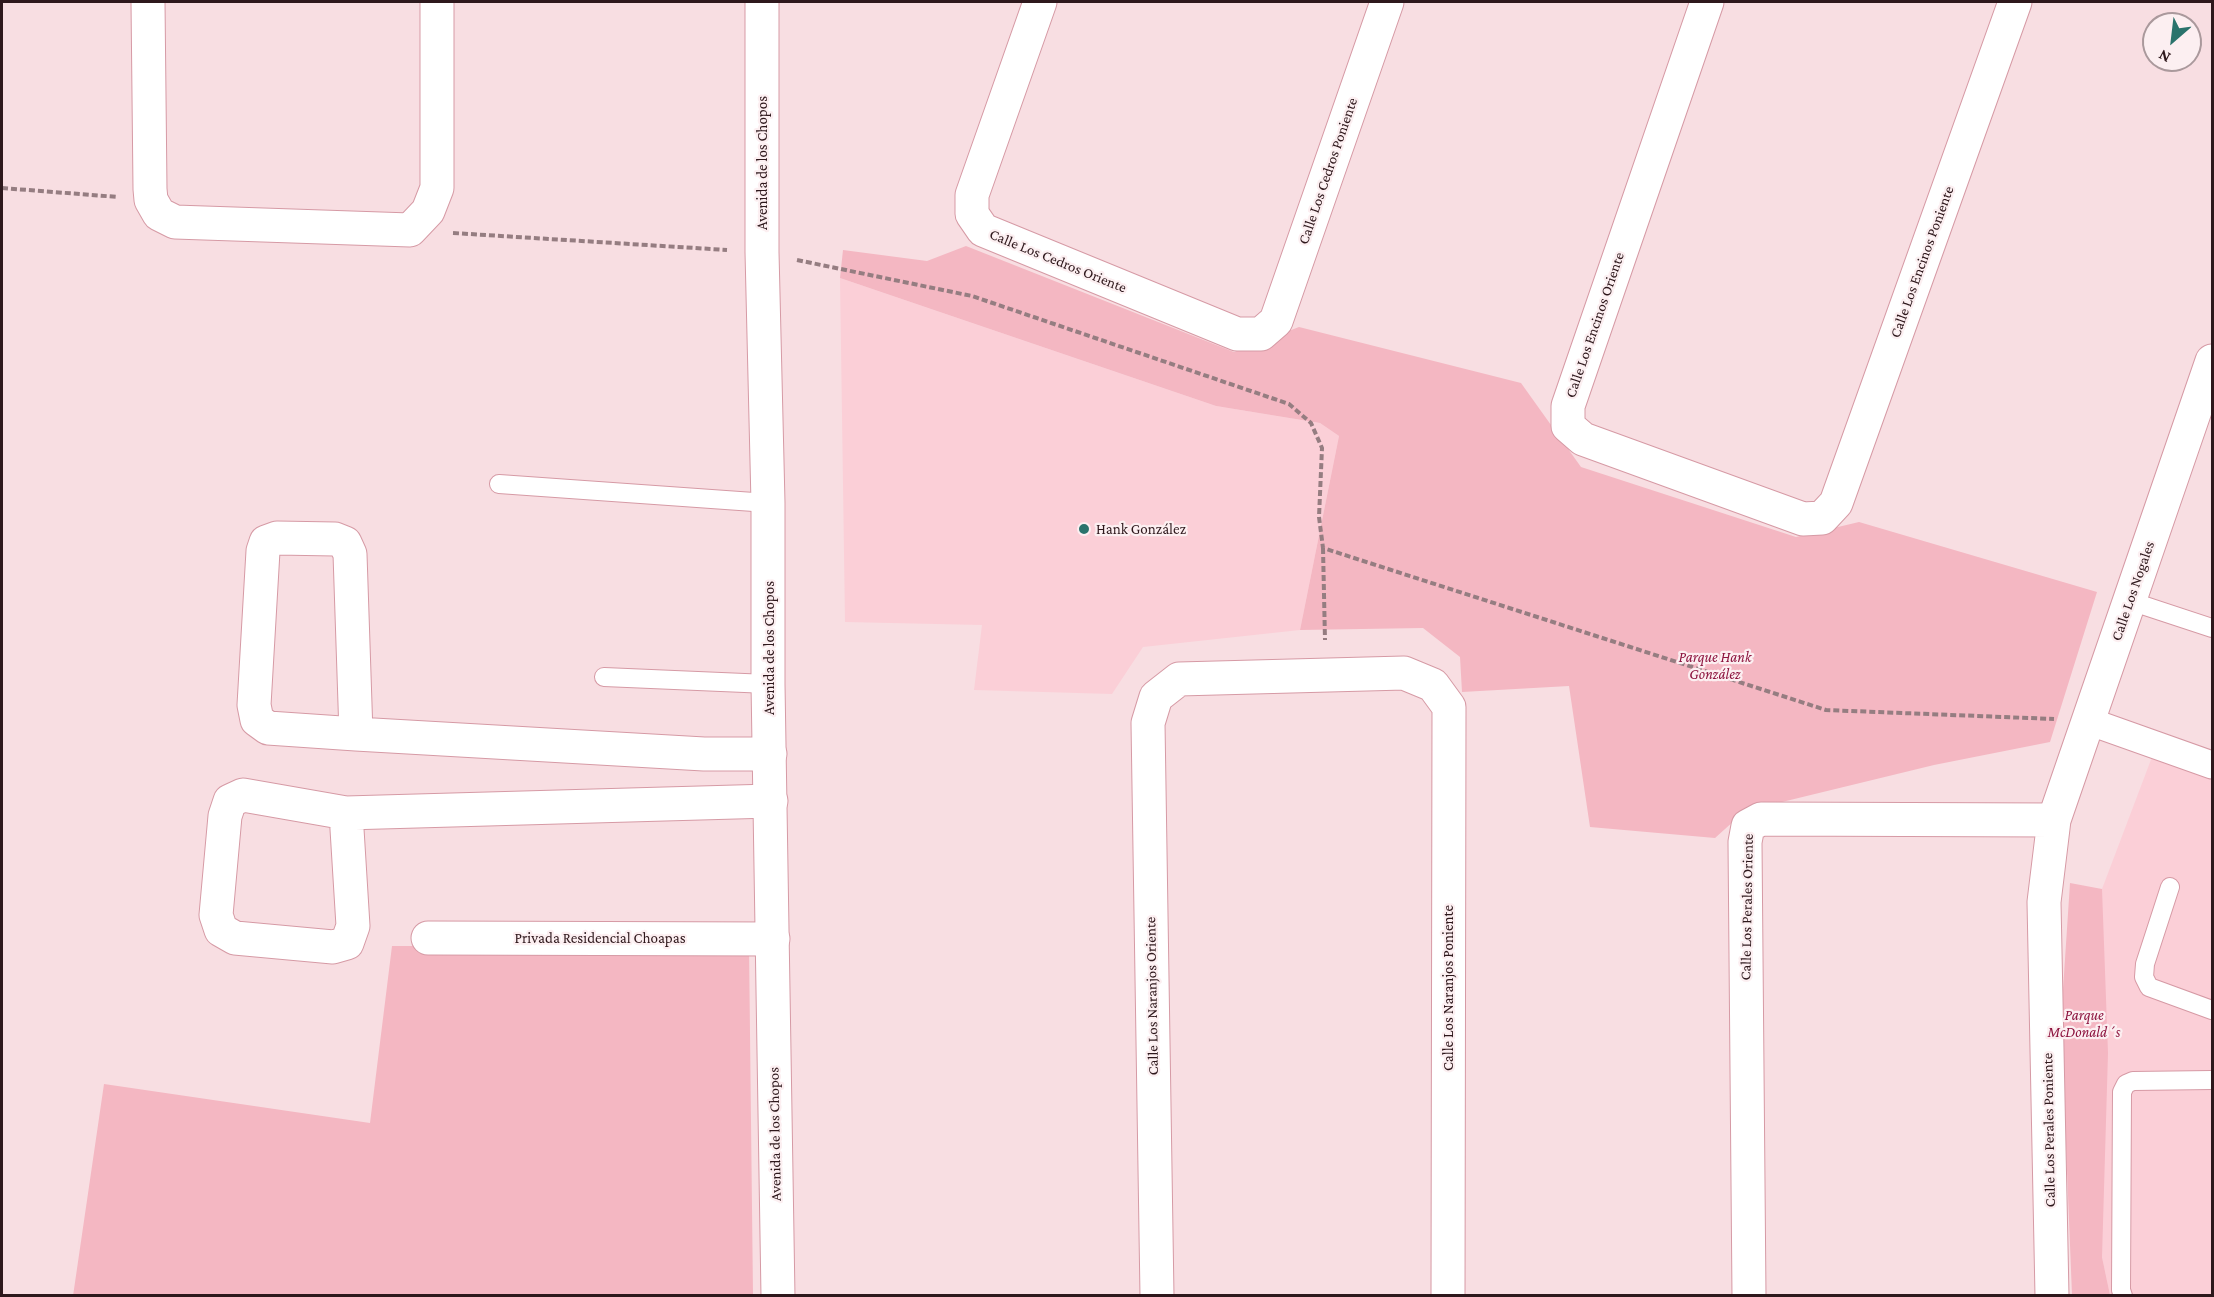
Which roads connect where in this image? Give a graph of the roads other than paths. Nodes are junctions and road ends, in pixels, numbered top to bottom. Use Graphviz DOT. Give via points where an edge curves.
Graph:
graph roads {
  1 [pos="148,2"];
  2 [pos="437,2"];
  3 [pos="762,2"];
  4 [pos="1040,2"];
  5 [pos="1387,2"];
  6 [pos="1707,2"];
  7 [pos="2015,2"];
  8 [pos="1261,334"];
  9 [pos="2212,361"];
  10 [pos="499,484"];
  11 [pos="768,503"];
  12 [pos="1822,518"];
  13 [pos="2130,601"];
  14 [pos="2212,628"];
  15 [pos="604,677"];
  16 [pos="768,684"];
  17 [pos="1156,697"];
  18 [pos="2088,721"];
  19 [pos="356,734"];
  20 [pos="770,754"];
  21 [pos="2212,765"];
  22 [pos="771,801"];
  23 [pos="346,813"];
  24 [pos="2054,820"];
  25 [pos="2170,887"];
  26 [pos="428,938"];
  27 [pos="773,939"];
  28 [pos="2212,1010"];
  29 [pos="2212,1080"];
  30 [pos="778,1296"];
  31 [pos="1157,1296"];
  32 [pos="1448,1296"];
  33 [pos="1749,1296"];
  34 [pos="2052,1296"];
  35 [pos="2123,1296"];
  1 -- 2 [label="street" via="151,194 159,214 175,222 419,221 437,188"];
  3 -- 11 [label="street, Avenida de los Chopos"];
  4 -- 8 [label="street, Calle Los Cedros Oriente" via="972,195 972,214 983,230 1237,334"];
  5 -- 8 [label="street, Calle Los Cedros Poniente" via="1276,321"];
  6 -- 12 [label="street, Calle Los Encinos Oriente" via="1568,406 1568,426 1583,439 1803,519"];
  7 -- 12 [label="street, Calle Los Encinos Poniente" via="1836,503"];
  9 -- 13 [label="street, Calle Los Nogales"];
  10 -- 11 [label="lane"];
  11 -- 16 [label="street, Avenida de los Chopos"];
  13 -- 14 [label="lane"];
  13 -- 18 [label="street, Calle Los Nogales"];
  15 -- 16 [label="lane"];
  16 -- 20 [label="street, Avenida de los Chopos"];
  17 -- 31 [label="street, Calle Los Naranjos Oriente" via="1148,723"];
  17 -- 32 [label="street, Calle Los Naranjos Poniente" via="1179,679 1404,672 1434,685 1449,707"];
  18 -- 21 [label="street"];
  18 -- 24 [label="street, Calle Los Nogales"];
  19 -- 19 [label="street" via="268,728 257,720 254,705 266,542 277,538 335,539 345,543 350,554"];
  19 -- 20 [label="street" via="704,754"];
  20 -- 22 [label="street, Avenida de los Chopos"];
  22 -- 23 [label="street"];
  22 -- 27 [label="street, Avenida de los Chopos"];
  23 -- 23 [label="street" via="243,795 230,801 225,816 216,915 221,930 235,938 333,947 347,943 353,926"];
  24 -- 33 [label="street, Calle Los Perales Oriente" via="1761,819 1748,826 1745,854"];
  24 -- 34 [label="street, Calle Los Perales Poniente" via="2044,902"];
  25 -- 28 [label="lane" via="2144,976 2149,987"];
  26 -- 27 [label="street, Privada Residencial Choapas"];
  27 -- 30 [label="street, Avenida de los Chopos"];
  29 -- 35 [label="lane" via="2133,1081 2122,1092"];
}
